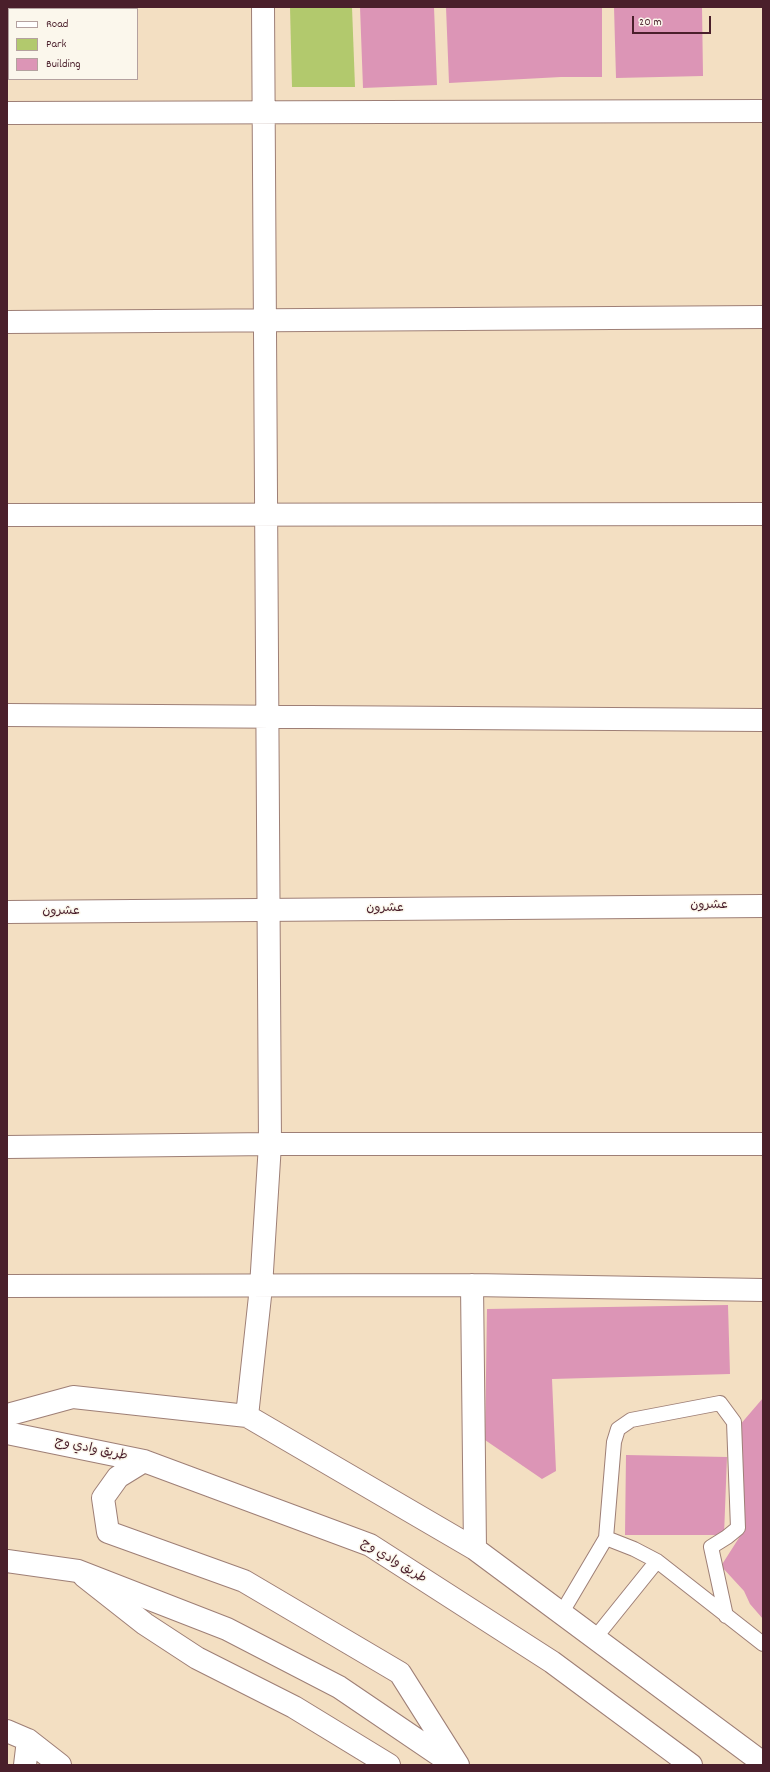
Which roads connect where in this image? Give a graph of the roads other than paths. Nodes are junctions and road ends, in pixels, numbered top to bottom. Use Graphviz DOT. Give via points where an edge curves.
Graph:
graph roads {
  1 [pos="263,7"];
  2 [pos="763,111"];
  3 [pos="263,112"];
  4 [pos="7,113"];
  5 [pos="763,317"];
  6 [pos="265,320"];
  7 [pos="7,322"];
  8 [pos="763,514"];
  9 [pos="7,515"];
  10 [pos="266,515"];
  11 [pos="7,716"];
  12 [pos="267,717"];
  13 [pos="763,720"];
  14 [pos="763,906"];
  15 [pos="269,910"];
  16 [pos="7,912"];
  17 [pos="270,1144"];
  18 [pos="763,1144"];
  19 [pos="7,1147"];
  20 [pos="472,1285"];
  21 [pos="7,1286"];
  22 [pos="261,1287"];
  23 [pos="763,1290"];
  24 [pos="7,1415"];
  25 [pos="247,1416"];
  26 [pos="7,1433"];
  27 [pos="144,1461"];
  28 [pos="606,1538"];
  29 [pos="475,1549"];
  30 [pos="7,1561"];
  31 [pos="657,1561"];
  32 [pos="78,1571"];
  33 [pos="561,1614"];
  34 [pos="726,1616"];
  35 [pos="595,1638"];
  36 [pos="763,1644"];
  37 [pos="7,1731"];
  38 [pos="28,1740"];
  39 [pos="763,1763"];
  40 [pos="25,1765"];
  41 [pos="60,1765"];
  42 [pos="389,1765"];
  43 [pos="454,1765"];
  44 [pos="458,1765"];
  45 [pos="691,1765"];
  1 -- 3 [label="street"];
  2 -- 3 [label="street"];
  3 -- 4 [label="street"];
  3 -- 6 [label="street"];
  5 -- 6 [label="street"];
  6 -- 7 [label="street"];
  6 -- 10 [label="street"];
  8 -- 10 [label="street"];
  9 -- 10 [label="street"];
  10 -- 12 [label="street"];
  11 -- 12 [label="street"];
  12 -- 13 [label="street"];
  12 -- 15 [label="street"];
  14 -- 15 [label="street, عشرون"];
  15 -- 16 [label="street, عشرون"];
  15 -- 17 [label="street"];
  17 -- 18 [label="street"];
  17 -- 19 [label="street"];
  17 -- 22 [label="street"];
  20 -- 22 [label="street"];
  20 -- 23 [label="street"];
  20 -- 29 [label="street"];
  21 -- 22 [label="street"];
  22 -- 25 [label="street"];
  24 -- 25 [label="street" via="73,1397"];
  25 -- 29 [label="street"];
  26 -- 27 [label="street, طريق وادي وج"];
  27 -- 44 [label="street" via="118,1477 103,1498 108,1532 244,1581 400,1673"];
  27 -- 45 [label="street, طريق وادي وج" via="370,1545 552,1662"];
  28 -- 31 [label="lane"];
  28 -- 33 [label="lane"];
  28 -- 34 [label="lane" via="614,1442 618,1429 631,1420 720,1403 734,1422 738,1528 728,1538 711,1547"];
  29 -- 33 [label="street"];
  30 -- 32 [label="street"];
  31 -- 34 [label="lane"];
  31 -- 35 [label="lane"];
  32 -- 42 [label="street" via="145,1624 197,1658 294,1706"];
  32 -- 43 [label="street" via="241,1636 338,1687"];
  33 -- 35 [label="street"];
  34 -- 36 [label="lane"];
  35 -- 39 [label="street"];
  37 -- 38 [label="street"];
  38 -- 40 [label="street"];
  38 -- 41 [label="street"];
}
